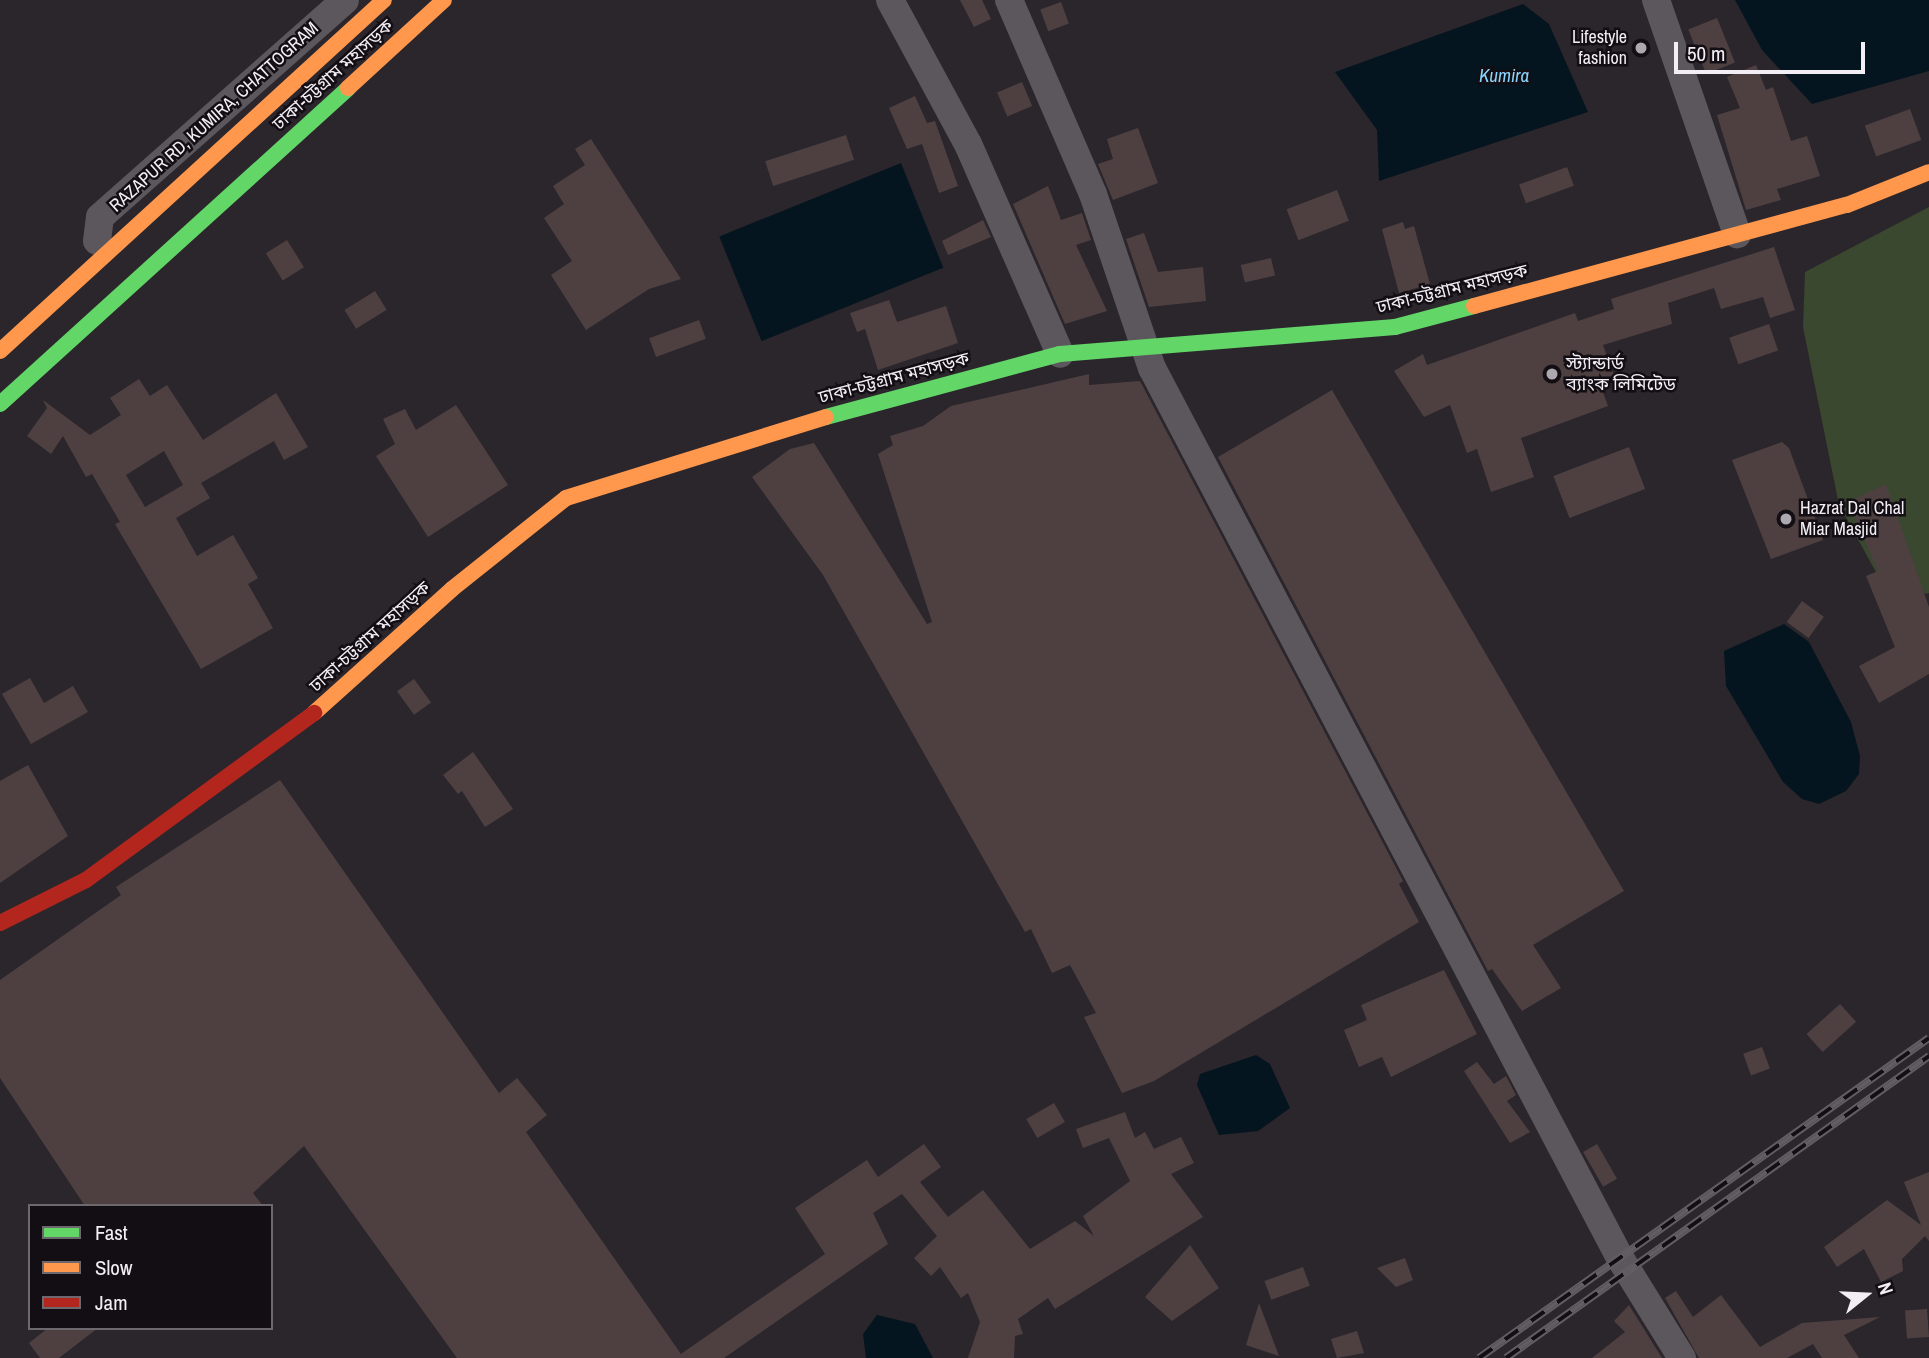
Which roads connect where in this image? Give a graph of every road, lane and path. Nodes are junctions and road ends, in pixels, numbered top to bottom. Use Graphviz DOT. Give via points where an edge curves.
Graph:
graph roads {
  1 [pos="345,0"];
  2 [pos="384,0"];
  3 [pos="444,0"];
  4 [pos="890,0"];
  5 [pos="1009,0"];
  6 [pos="1656,0"];
  7 [pos="1929,172"];
  8 [pos="1737,234"];
  9 [pos="97,242"];
  10 [pos="1144,348"];
  11 [pos="0,351"];
  12 [pos="1060,354"];
  13 [pos="0,404"];
  14 [pos="0,923"];
  15 [pos="1682,1358"];
  1 -- 9 [label="street, RAZAPUR RD, KUMIRA, CHATTOGRAM" via="100,218"];
  2 -- 11 [label="main road, ঢাকা-চট্টগ্রাম মহাসড়ক"];
  3 -- 13 [label="main road, ঢাকা-চট্টগ্রাম মহাসড়ক"];
  4 -- 12 [label="street" via="968,144"];
  5 -- 10 [label="street" via="1093,194"];
  6 -- 8 [label="street"];
  7 -- 8 [label="main road, ঢাকা-চট্টগ্রাম মহাসড়ক" via="1847,205"];
  8 -- 10 [label="main road, ঢাকা-চট্টগ্রাম মহাসড়ক" via="1395,327"];
  10 -- 12 [label="main road, ঢাকা-চট্টগ্রাম মহাসড়ক"];
  10 -- 15 [label="street" via="1620,1258"];
  12 -- 14 [label="main road, ঢাকা-চট্টগ্রাম মহাসড়ক" via="743,439 566,498 453,589 294,731 86,880"];
}
